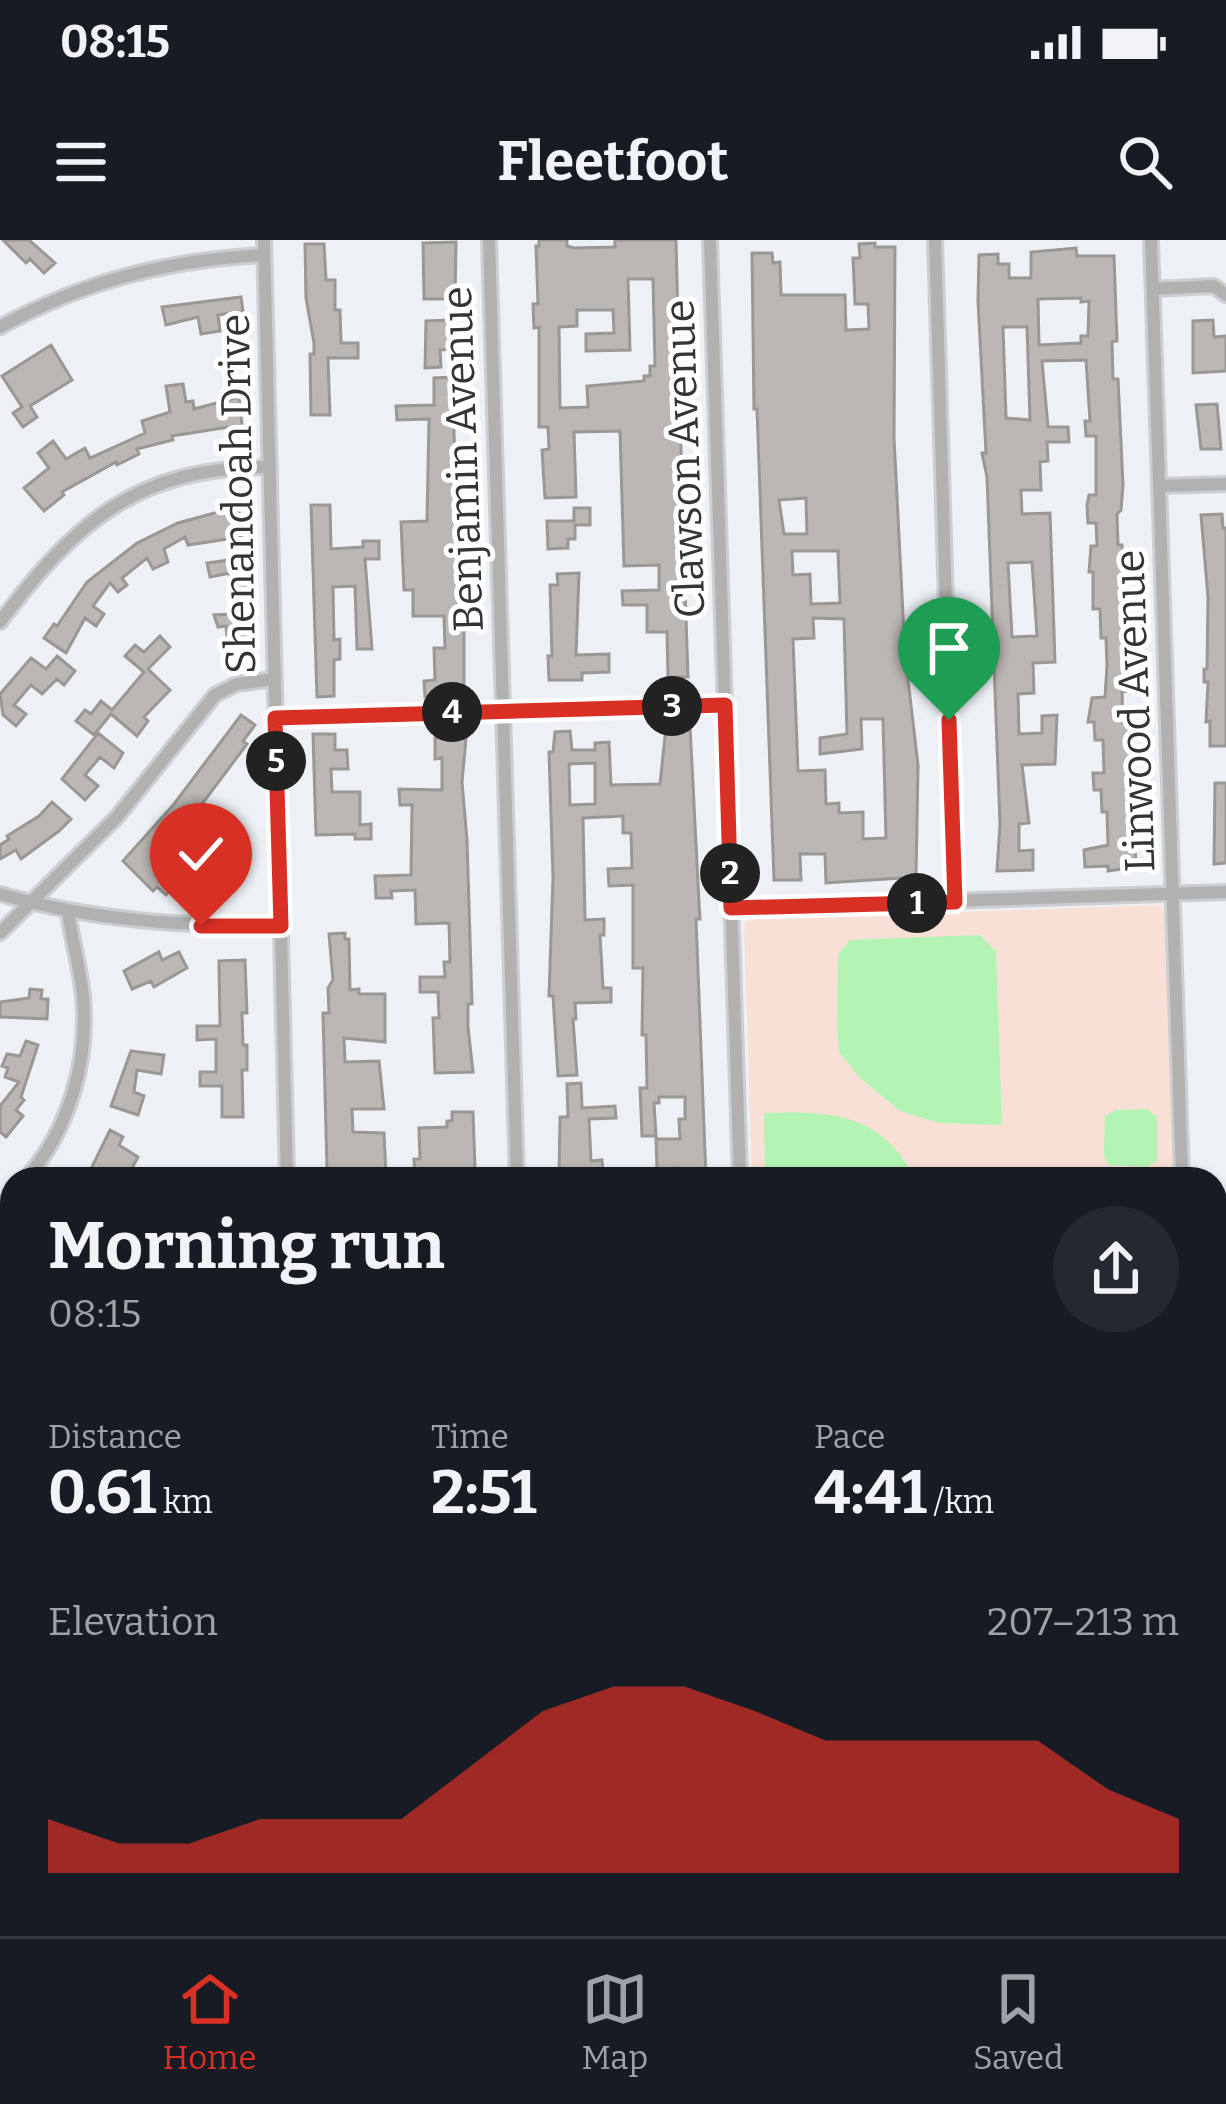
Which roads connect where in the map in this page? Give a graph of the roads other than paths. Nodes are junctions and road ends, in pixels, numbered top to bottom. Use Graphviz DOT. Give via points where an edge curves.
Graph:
graph roads {
  1 [pos="489,240"];
  2 [pos="710,240"];
  3 [pos="934,240"];
  4 [pos="1150,240"];
  5 [pos="264,247"];
  6 [pos="1226,275"];
  7 [pos="1153,289"];
  8 [pos="1220,291"];
  9 [pos="0,327"];
  10 [pos="270,467"];
  11 [pos="1226,484"];
  12 [pos="1159,486"];
  13 [pos="0,622"];
  14 [pos="274,679"];
  15 [pos="725,705"];
  16 [pos="501,711"];
  17 [pos="275,718"];
  18 [pos="1226,892"];
  19 [pos="0,894"];
  20 [pos="1174,894"];
  21 [pos="955,902"];
  22 [pos="31,903"];
  23 [pos="731,908"];
  24 [pos="68,912"];
  25 [pos="281,926"];
  26 [pos="0,933"];
  27 [pos="36,1167"];
  28 [pos="287,1167"];
  29 [pos="517,1167"];
  30 [pos="740,1167"];
  31 [pos="1182,1167"];
  1 -- 16 [label="street, Benjamin Avenue"];
  2 -- 15 [label="street, Clawson Avenue"];
  3 -- 21 [label="street"];
  4 -- 7 [label="street, Linwood Avenue"];
  5 -- 9 [label="street" via="131,272"];
  5 -- 10 [label="street, Shenandoah Drive"];
  6 -- 8 [label="street"];
  7 -- 8 [label="street"];
  7 -- 12 [label="street, Linwood Avenue"];
  10 -- 13 [label="street" via="192,473 125,499 76,532"];
  10 -- 14 [label="street, Shenandoah Drive"];
  11 -- 12 [label="street"];
  12 -- 20 [label="street, Linwood Avenue"];
  14 -- 17 [label="street, Shenandoah Drive"];
  14 -- 22 [label="street" via="215,695 117,817"];
  15 -- 16 [label="street"];
  15 -- 23 [label="street, Clawson Avenue"];
  16 -- 17 [label="street"];
  16 -- 29 [label="street, Benjamin Avenue"];
  17 -- 25 [label="street, Shenandoah Drive"];
  18 -- 20 [label="street"];
  19 -- 22 [label="street"];
  20 -- 21 [label="street"];
  20 -- 31 [label="street, Linwood Avenue"];
  21 -- 23 [label="street"];
  22 -- 24 [label="street"];
  22 -- 26 [label="street"];
  23 -- 30 [label="street, Clawson Avenue"];
  24 -- 25 [label="street"];
  24 -- 27 [label="street" via="83,998 80,1063 66,1118"];
  25 -- 28 [label="street, Shenandoah Drive"];
}
